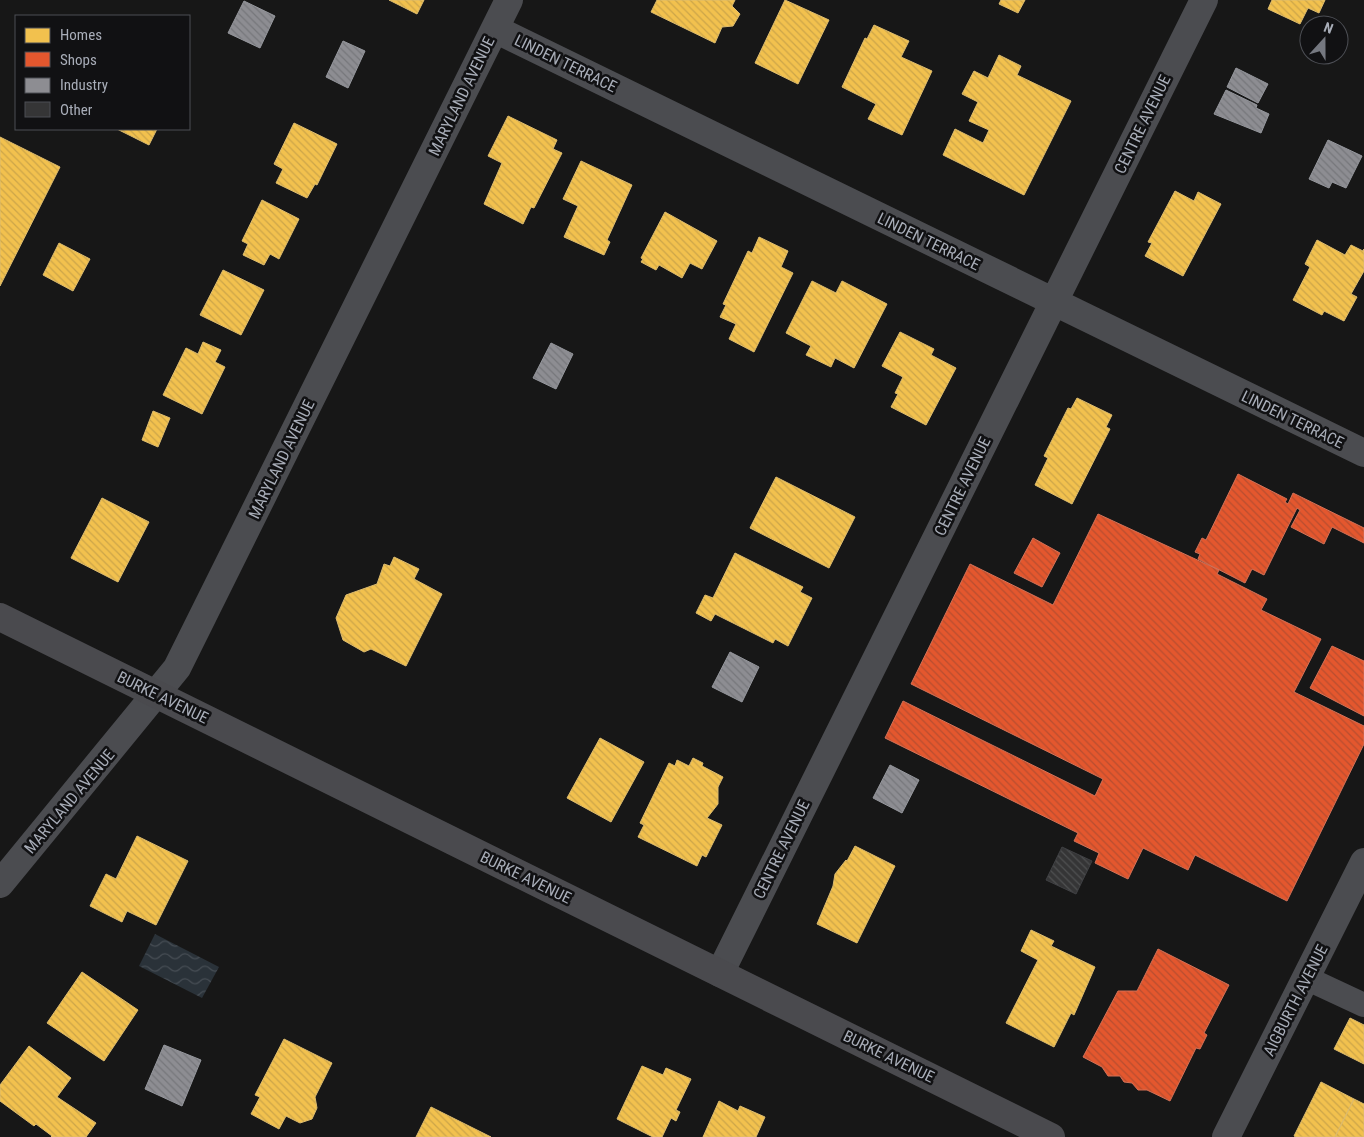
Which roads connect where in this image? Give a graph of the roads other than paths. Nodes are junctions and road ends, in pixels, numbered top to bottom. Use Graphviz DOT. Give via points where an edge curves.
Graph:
graph roads {
  1 [pos="509,0"];
  2 [pos="1204,0"];
  3 [pos="495,29"];
  4 [pos="1054,302"];
  5 [pos="1364,453"];
  6 [pos="0,617"];
  7 [pos="156,694"];
  8 [pos="1364,862"];
  9 [pos="0,884"];
  10 [pos="720,973"];
  11 [pos="1306,978"];
  12 [pos="1364,1005"];
  13 [pos="1051,1137"];
  14 [pos="1226,1137"];
  1 -- 3 [label="street, MARYLAND AVENUE"];
  2 -- 4 [label="street, CENTRE AVENUE"];
  3 -- 4 [label="street, LINDEN TERRACE"];
  3 -- 7 [label="street, MARYLAND AVENUE" via="177,668"];
  4 -- 5 [label="street, LINDEN TERRACE"];
  4 -- 10 [label="street, CENTRE AVENUE"];
  6 -- 7 [label="street, BURKE AVENUE"];
  7 -- 9 [label="street, MARYLAND AVENUE"];
  7 -- 10 [label="street, BURKE AVENUE"];
  8 -- 11 [label="street, AIGBURTH AVENUE"];
  10 -- 13 [label="street, BURKE AVENUE"];
  11 -- 12 [label="lane"];
  11 -- 14 [label="street, AIGBURTH AVENUE"];
}
